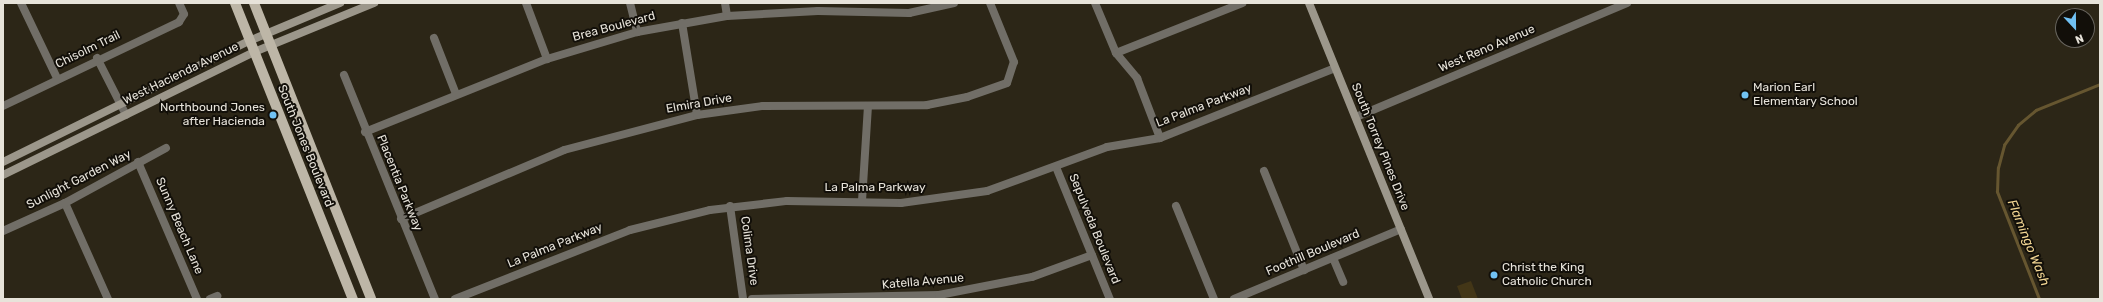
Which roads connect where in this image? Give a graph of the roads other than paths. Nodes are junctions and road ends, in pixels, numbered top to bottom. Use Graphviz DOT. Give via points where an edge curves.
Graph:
graph roads {
  1 [pos="179,3"];
  2 [pos="235,3"];
  3 [pos="254,3"];
  4 [pos="340,3"];
  5 [pos="374,3"];
  6 [pos="526,3"];
  7 [pos="630,3"];
  8 [pos="725,3"];
  9 [pos="954,3"];
  10 [pos="990,3"];
  11 [pos="1095,3"];
  12 [pos="1242,3"];
  13 [pos="1310,3"];
  14 [pos="1627,3"];
  15 [pos="24,4"];
  16 [pos="727,16"];
  17 [pos="682,23"];
  18 [pos="637,32"];
  19 [pos="265,34"];
  20 [pos="434,38"];
  21 [pos="249,41"];
  22 [pos="270,47"];
  23 [pos="254,52"];
  24 [pos="1116,53"];
  25 [pos="97,58"];
  26 [pos="546,59"];
  27 [pos="1336,68"];
  28 [pos="344,76"];
  29 [pos="57,78"];
  30 [pos="456,94"];
  31 [pos="120,104"];
  32 [pos="3,106"];
  33 [pos="868,106"];
  34 [pos="126,115"];
  35 [pos="697,115"];
  36 [pos="1356,117"];
  37 [pos="365,132"];
  38 [pos="1160,138"];
  39 [pos="166,148"];
  40 [pos="3,162"];
  41 [pos="138,162"];
  42 [pos="1056,167"];
  43 [pos="1264,171"];
  44 [pos="3,176"];
  45 [pos="862,201"];
  46 [pos="65,203"];
  47 [pos="730,206"];
  48 [pos="1176,206"];
  49 [pos="400,219"];
  50 [pos="1401,229"];
  51 [pos="3,231"];
  52 [pos="352,252"];
  53 [pos="1092,255"];
  54 [pos="336,258"];
  55 [pos="1333,258"];
  56 [pos="1304,270"];
  57 [pos="1343,282"];
  58 [pos="853,297"];
  59 [pos="108,299"];
  60 [pos="197,299"];
  61 [pos="353,299"];
  62 [pos="371,299"];
  63 [pos="435,299"];
  64 [pos="455,299"];
  65 [pos="743,299"];
  66 [pos="752,299"];
  67 [pos="1110,299"];
  68 [pos="1214,299"];
  69 [pos="1234,299"];
  70 [pos="1429,299"];
  1 -- 25 [label="street, Chisolm Trail" via="184,18"];
  2 -- 21 [label="main road, South Jones Boulevard"];
  3 -- 19 [label="main road, South Jones Boulevard"];
  4 -- 19 [label="main road, West Hacienda Avenue"];
  5 -- 22 [label="main road, West Hacienda Avenue"];
  6 -- 26 [label="street"];
  7 -- 18 [label="street"];
  8 -- 16 [label="street"];
  9 -- 16 [label="street, Brea Boulevard" via="909,13 818,11"];
  10 -- 33 [label="street, Elmira Drive" via="1014,62 1012,76 1007,84 967,97 927,105"];
  11 -- 24 [label="street"];
  12 -- 24 [label="street"];
  13 -- 27 [label="main road, South Torrey Pines Drive"];
  14 -- 36 [label="street, West Reno Avenue"];
  15 -- 29 [label="street"];
  16 -- 17 [label="street, Brea Boulevard"];
  17 -- 18 [label="street, Brea Boulevard"];
  17 -- 35 [label="street"];
  18 -- 26 [label="street, Brea Boulevard"];
  19 -- 21 [label="main road, West Hacienda Avenue"];
  19 -- 22 [label="main road, South Jones Boulevard"];
  20 -- 30 [label="street"];
  21 -- 23 [label="main road, South Jones Boulevard"];
  21 -- 31 [label="main road, West Hacienda Avenue"];
  22 -- 23 [label="main road, West Hacienda Avenue"];
  22 -- 52 [label="main road, South Jones Boulevard"];
  23 -- 34 [label="main road, West Hacienda Avenue"];
  23 -- 54 [label="main road, South Jones Boulevard"];
  24 -- 38 [label="street" via="1137,78"];
  25 -- 29 [label="street, Chisolm Trail"];
  25 -- 31 [label="street"];
  26 -- 30 [label="street, Brea Boulevard"];
  27 -- 36 [label="main road, South Torrey Pines Drive"];
  27 -- 38 [label="street, La Palma Parkway"];
  28 -- 37 [label="street, Placentia Parkway"];
  29 -- 32 [label="street, Chisolm Trail"];
  30 -- 37 [label="street, Brea Boulevard"];
  31 -- 34 [label="street"];
  31 -- 40 [label="main road, West Hacienda Avenue"];
  33 -- 35 [label="street, Elmira Drive" via="763,106"];
  33 -- 45 [label="street"];
  34 -- 44 [label="main road, West Hacienda Avenue"];
  35 -- 49 [label="street, Elmira Drive" via="564,150"];
  36 -- 50 [label="main road, South Torrey Pines Drive"];
  37 -- 49 [label="street, Placentia Parkway"];
  38 -- 42 [label="street, La Palma Parkway" via="1107,147"];
  39 -- 41 [label="street, Sunlight Garden Way"];
  41 -- 46 [label="street, Sunlight Garden Way"];
  41 -- 60 [label="street, Sunny Beach Lane"];
  42 -- 45 [label="street, La Palma Parkway" via="965,196 901,203"];
  42 -- 53 [label="street, Sepulveda Boulevard"];
  43 -- 56 [label="street"];
  45 -- 47 [label="street, La Palma Parkway" via="787,201"];
  46 -- 51 [label="street, Sunlight Garden Way"];
  46 -- 59 [label="street"];
  47 -- 64 [label="street, La Palma Parkway" via="630,230"];
  47 -- 65 [label="street, Colima Drive"];
  48 -- 68 [label="street"];
  49 -- 63 [label="street, Placentia Parkway"];
  50 -- 55 [label="street, Foothill Boulevard"];
  50 -- 70 [label="main road, South Torrey Pines Drive"];
  52 -- 54 [label="main road"];
  52 -- 62 [label="main road, South Jones Boulevard"];
  53 -- 58 [label="street, Katella Avenue" via="1032,277 986,288 939,295"];
  53 -- 67 [label="street, Sepulveda Boulevard"];
  54 -- 61 [label="main road, South Jones Boulevard"];
  55 -- 56 [label="street, Foothill Boulevard"];
  55 -- 57 [label="street"];
  56 -- 69 [label="street, Foothill Boulevard"];
  58 -- 66 [label="street, Katella Avenue"];
}
